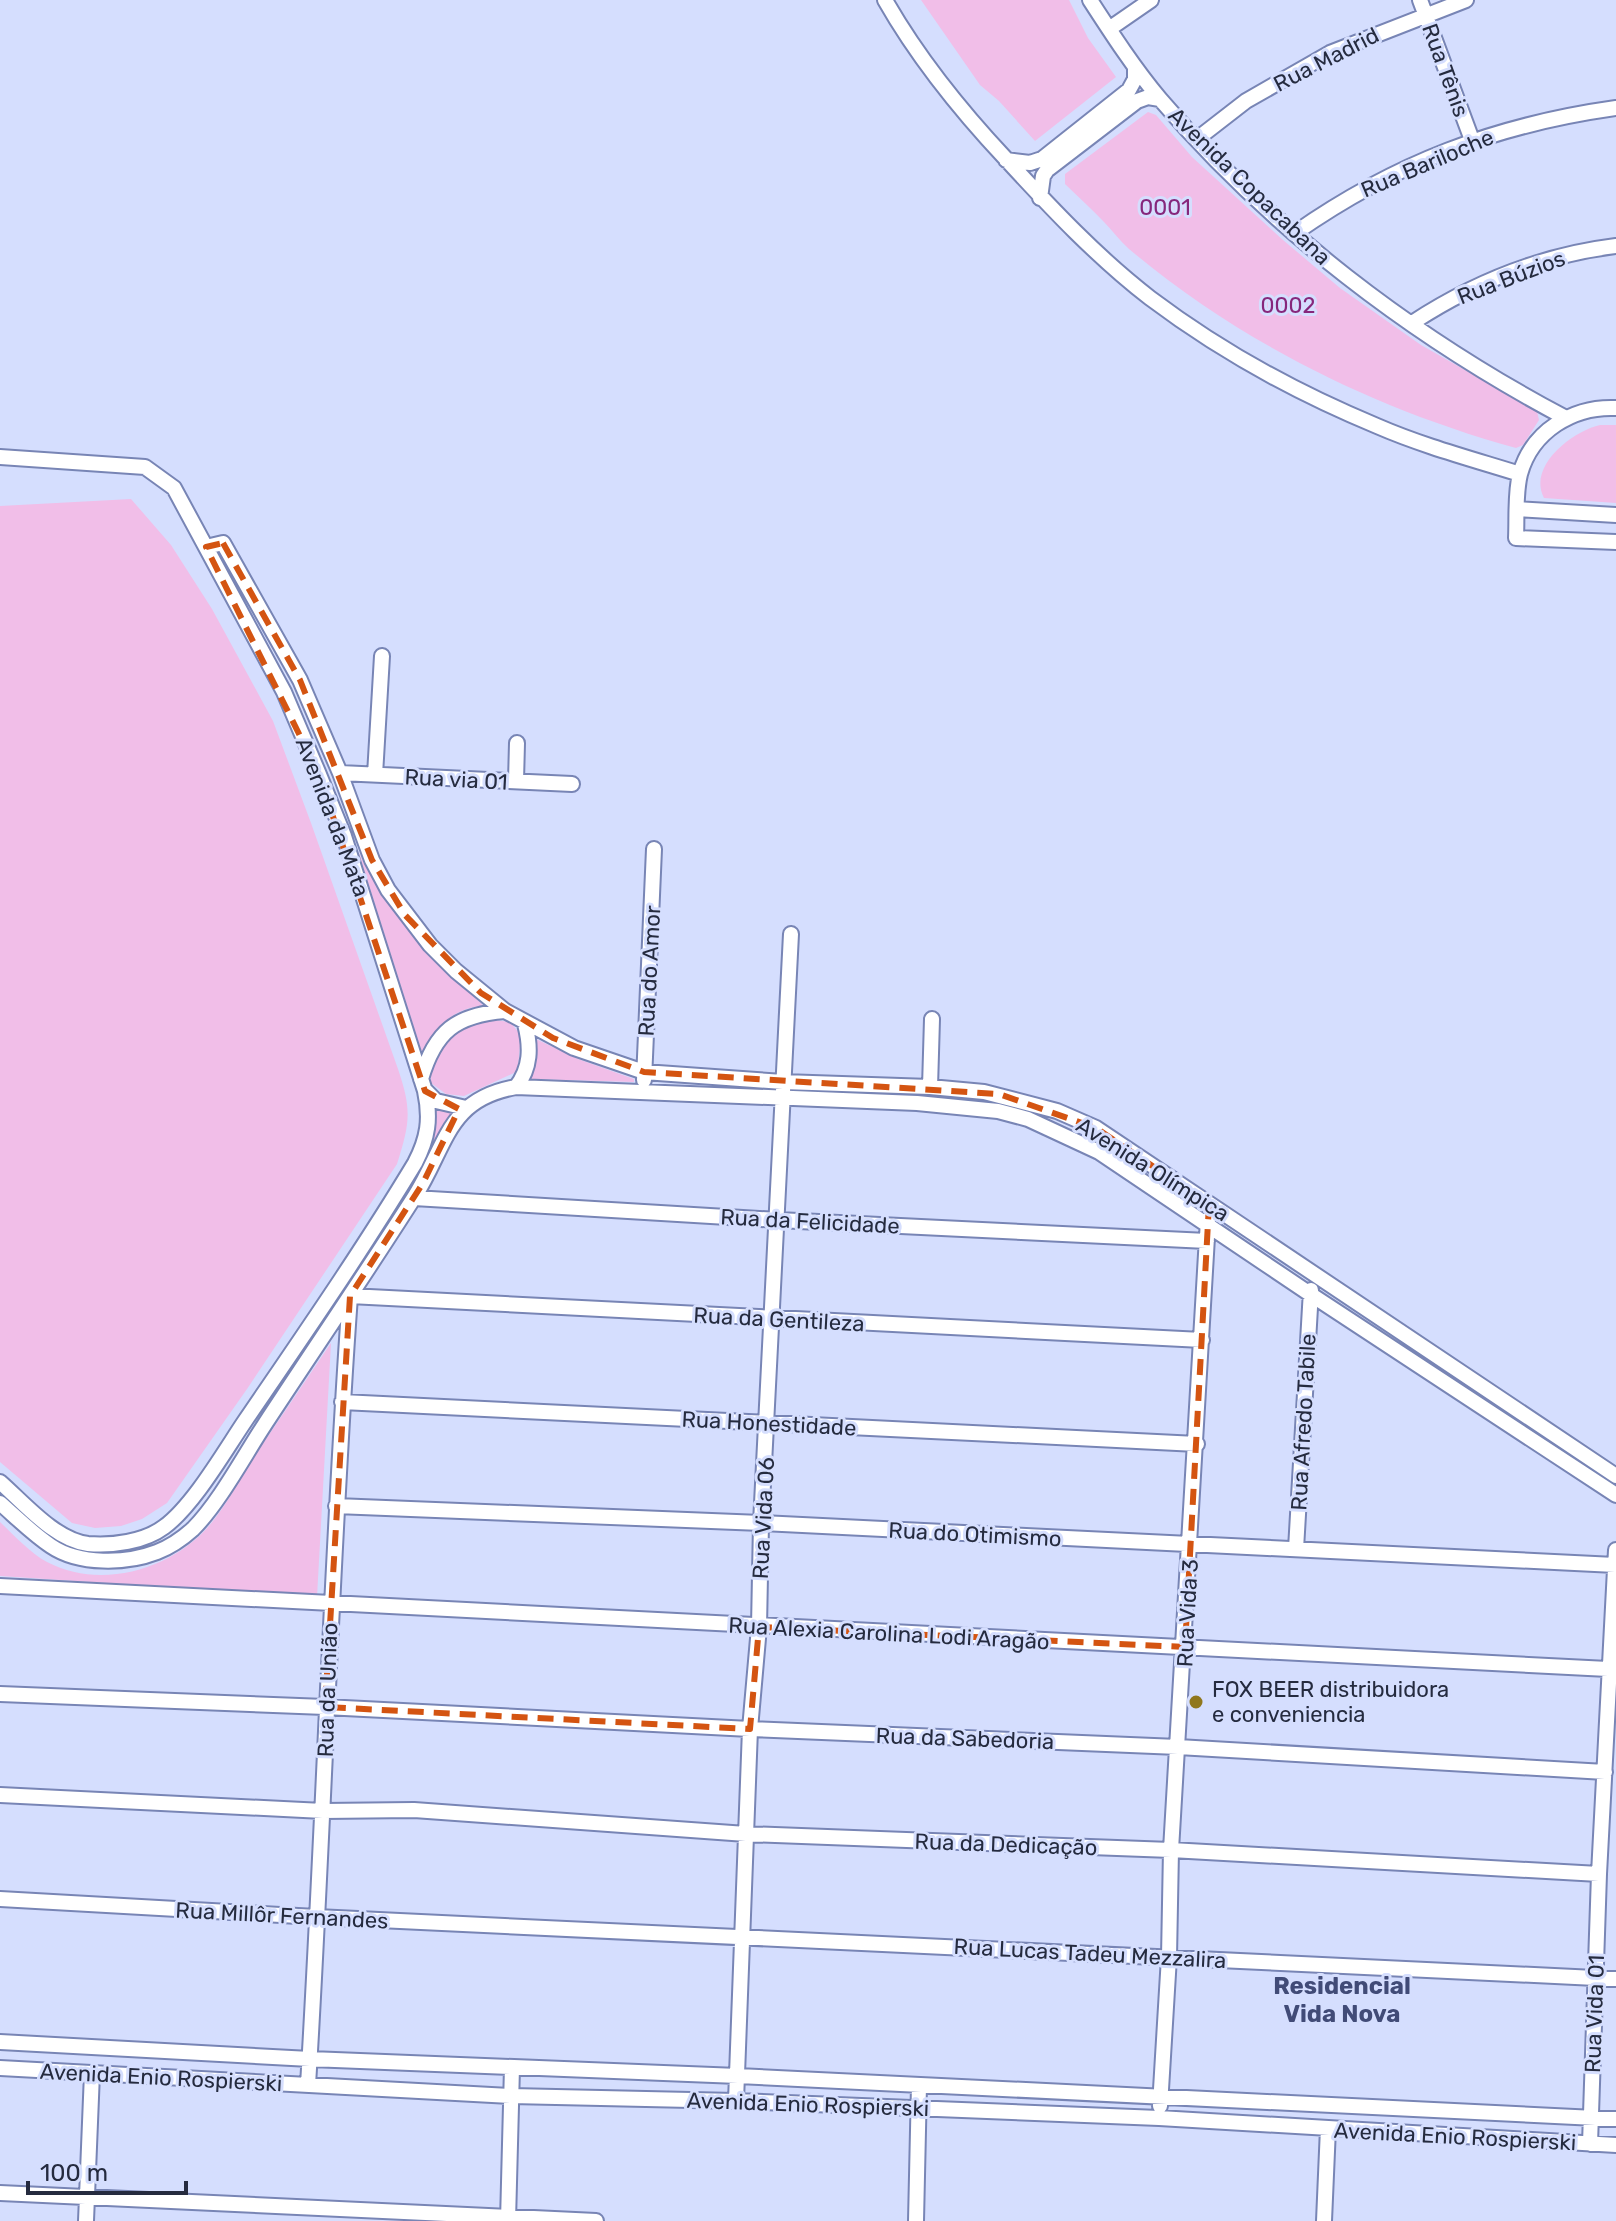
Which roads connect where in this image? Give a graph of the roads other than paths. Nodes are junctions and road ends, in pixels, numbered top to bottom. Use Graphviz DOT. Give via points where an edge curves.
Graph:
graph roads {
  1 [pos="885,0"];
  2 [pos="1090,0"];
  3 [pos="1151,0"];
  4 [pos="1466,0"];
  5 [pos="1423,7"];
  6 [pos="1109,29"];
  7 [pos="1135,68"];
  8 [pos="1160,99"];
  9 [pos="1616,108"];
  10 [pos="1197,139"];
  11 [pos="1472,140"];
  12 [pos="1006,160"];
  13 [pos="1040,198"];
  14 [pos="1295,233"];
  15 [pos="1616,246"];
  16 [pos="1412,323"];
  17 [pos="1616,408"];
  18 [pos="1564,417"];
  19 [pos="0,457"];
  20 [pos="1520,474"];
  21 [pos="1517,509"];
  22 [pos="1616,515"];
  23 [pos="1616,542"];
  24 [pos="206,547"];
  25 [pos="382,656"];
  26 [pos="517,743"];
  27 [pos="340,773"];
  28 [pos="375,775"];
  29 [pos="516,781"];
  30 [pos="572,784"];
  31 [pos="654,849"];
  32 [pos="791,934"];
  33 [pos="505,1011"];
  34 [pos="932,1019"];
  35 [pos="525,1024"];
  36 [pos="618,1064"];
  37 [pos="644,1072"];
  38 [pos="783,1082"];
  39 [pos="423,1085"];
  40 [pos="516,1087"];
  41 [pos="930,1087"];
  42 [pos="643,1093"];
  43 [pos="783,1099"];
  44 [pos="466,1108"];
  45 [pos="414,1198"];
  46 [pos="1209,1204"];
  47 [pos="778,1220"];
  48 [pos="1208,1225"];
  49 [pos="1207,1241"];
  50 [pos="1314,1274"];
  51 [pos="1310,1294"];
  52 [pos="353,1297"];
  53 [pos="773,1318"];
  54 [pos="1202,1340"];
  55 [pos="342,1402"];
  56 [pos="767,1422"];
  57 [pos="1197,1444"];
  58 [pos="1616,1476"];
  59 [pos="0,1482"];
  60 [pos="1616,1495"];
  61 [pos="0,1503"];
  62 [pos="336,1506"];
  63 [pos="761,1523"];
  64 [pos="1191,1545"];
  65 [pos="1296,1549"];
  66 [pos="1615,1558"];
  67 [pos="0,1586"];
  68 [pos="331,1604"];
  69 [pos="759,1627"];
  70 [pos="1185,1647"];
  71 [pos="1608,1669"];
  72 [pos="0,1694"];
  73 [pos="325,1707"];
  74 [pos="750,1729"];
  75 [pos="1178,1747"];
  76 [pos="1605,1772"];
  77 [pos="0,1795"];
  78 [pos="323,1811"];
  79 [pos="746,1834"];
  80 [pos="1171,1850"];
  81 [pos="1599,1874"];
  82 [pos="0,1899"];
  83 [pos="316,1917"];
  84 [pos="564,1928"];
  85 [pos="743,1936"];
  86 [pos="1169,1957"];
  87 [pos="1595,1978"];
  88 [pos="1616,1979"];
  89 [pos="0,2042"];
  90 [pos="310,2059"];
  91 [pos="512,2067"];
  92 [pos="0,2068"];
  93 [pos="92,2073"];
  94 [pos="738,2076"];
  95 [pos="308,2085"];
  96 [pos="919,2085"];
  97 [pos="511,2096"];
  98 [pos="1160,2097"];
  99 [pos="736,2101"];
  100 [pos="920,2108"];
  101 [pos="1590,2117"];
  102 [pos="1159,2118"];
  103 [pos="1616,2119"];
  104 [pos="1328,2128"];
  105 [pos="1590,2144"];
  106 [pos="1616,2145"];
  107 [pos="0,2193"];
  108 [pos="87,2196"];
  109 [pos="508,2218"];
  110 [pos="86,2221"];
  111 [pos="596,2221"];
  112 [pos="916,2221"];
  113 [pos="1324,2221"];
  1 -- 12 [label="street" via="953,98"];
  2 -- 6 [label="street, Avenida Copacabana"];
  3 -- 6 [label="street"];
  4 -- 5 [label="street, Rua Madrid"];
  5 -- 10 [label="street, Rua Madrid" via="1287,76"];
  5 -- 11 [label="street, Rua Tênis"];
  6 -- 7 [label="street, Avenida Copacabana"];
  7 -- 8 [label="street, Avenida Copacabana"];
  7 -- 12 [label="street" via="1129,90 1042,159"];
  8 -- 10 [label="street, Avenida Copacabana"];
  8 -- 13 [label="street" via="1137,101 1047,170"];
  9 -- 11 [label="street, Rua Bariloche" via="1565,115"];
  10 -- 14 [label="street, Avenida Copacabana"];
  11 -- 14 [label="street, Rua Bariloche" via="1337,204"];
  12 -- 13 [label="street"];
  13 -- 20 [label="street" via="1149,298 1237,356 1376,426"];
  14 -- 16 [label="street, Avenida Copacabana"];
  15 -- 16 [label="street, Rua Búzios" via="1525,267"];
  16 -- 18 [label="street, Avenida Copacabana"];
  17 -- 18 [label="street"];
  18 -- 20 [label="street" via="1544,434"];
  19 -- 24 [label="street" via="145,467 174,488"];
  20 -- 21 [label="street"];
  21 -- 22 [label="street"];
  21 -- 23 [label="street" via="1516,538"];
  24 -- 27 [label="street, Avenida da Mata" via="223,543 300,680"];
  24 -- 39 [label="street, Avenida da Mata" via="284,692 344,836"];
  25 -- 28 [label="street"];
  26 -- 29 [label="street"];
  27 -- 28 [label="street, Rua via 01"];
  27 -- 33 [label="street, Avenida da Mata" via="388,890 430,945"];
  28 -- 29 [label="street, Rua via 01"];
  29 -- 30 [label="street, Rua via 01"];
  31 -- 37 [label="street, Rua do Amor"];
  32 -- 38 [label="street, Rua Vida 06"];
  33 -- 35 [label="street, Avenida da Mata"];
  33 -- 39 [label="street" via="470,1016 448,1029 433,1048"];
  34 -- 41 [label="street"];
  35 -- 36 [label="street, Avenida da Mata"];
  35 -- 40 [label="street" via="527,1068"];
  36 -- 37 [label="street, Avenida Olímpica"];
  37 -- 38 [label="street, Avenida Olímpica"];
  37 -- 42 [label="street, Rua do Amor"];
  38 -- 41 [label="street, Avenida Olímpica"];
  38 -- 43 [label="street, Rua Vida 06"];
  39 -- 44 [label="street" via="436,1101"];
  39 -- 59 [label="street, Avenida da Mata" via="428,1132 405,1181 220,1458 164,1528 127,1542 82,1542 49,1525"];
  40 -- 42 [label="street, Avenida Olímpica"];
  40 -- 44 [label="street" via="483,1096"];
  41 -- 46 [label="street, Avenida Olímpica" via="999,1094 1057,1111 1096,1128"];
  42 -- 43 [label="street, Avenida Olímpica"];
  43 -- 47 [label="street, Rua Vida 06"];
  43 -- 48 [label="street, Avenida Olímpica" via="917,1103 1028,1119 1099,1152"];
  44 -- 45 [label="street" via="451,1125"];
  45 -- 47 [label="street, Rua da Felicidade"];
  45 -- 52 [label="street"];
  46 -- 48 [label="street, Rua Vida 3"];
  46 -- 50 [label="street, Avenida Olímpica"];
  47 -- 49 [label="street, Rua da Felicidade"];
  47 -- 53 [label="street, Rua Vida 06"];
  48 -- 49 [label="street, Rua Vida 3"];
  48 -- 51 [label="street, Avenida Olímpica"];
  49 -- 54 [label="street, Rua Vida 3"];
  50 -- 51 [label="street, Rua Afredo Tabile"];
  50 -- 58 [label="street, Avenida Olímpica"];
  51 -- 60 [label="street, Avenida Olímpica"];
  51 -- 65 [label="street, Rua Afredo Tabile"];
  52 -- 53 [label="street, Rua da Gentileza"];
  52 -- 55 [label="street, Rua da União"];
  52 -- 61 [label="street" via="210,1506 172,1545 124,1559 77,1557 52,1547"];
  53 -- 54 [label="street, Rua da Gentileza"];
  53 -- 56 [label="street, Rua Vida 06"];
  54 -- 57 [label="street, Rua Vida 3"];
  55 -- 56 [label="street, Rua Honestidade"];
  55 -- 62 [label="street, Rua da União"];
  56 -- 57 [label="street, Rua Honestidade"];
  56 -- 63 [label="street, Rua Vida 06"];
  57 -- 64 [label="street, Rua Vida 3"];
  62 -- 63 [label="street, Rua do Otimismo"];
  62 -- 68 [label="street, Rua da União"];
  63 -- 64 [label="street, Rua do Otimismo"];
  63 -- 69 [label="street, Rua Vida 06"];
  64 -- 65 [label="street, Rua do Otimismo"];
  64 -- 70 [label="street, Rua Vida 3"];
  65 -- 66 [label="street, Rua do Otimismo"];
  66 -- 71 [label="street, Rua Vida 01"];
  67 -- 68 [label="street, Rua Alexia Carolina Lodi Aragão"];
  68 -- 69 [label="street, Rua Alexia Carolina Lodi Aragão"];
  68 -- 73 [label="street, Rua da União"];
  69 -- 70 [label="street, Rua Alexia Carolina Lodi Aragão"];
  69 -- 74 [label="street, Rua Vida 06"];
  70 -- 71 [label="street, Rua Alexia Carolina Lodi Aragão"];
  70 -- 75 [label="street, Rua Vida 3"];
  71 -- 76 [label="street, Rua Vida 01"];
  72 -- 73 [label="street, Rua da Sabedoria"];
  73 -- 74 [label="street, Rua da Sabedoria"];
  73 -- 78 [label="street, Rua da União"];
  74 -- 75 [label="street, Rua da Sabedoria"];
  74 -- 79 [label="street, Rua Vida 06"];
  75 -- 76 [label="street, Rua da Sabedoria"];
  75 -- 80 [label="street, Rua Vida 3"];
  76 -- 81 [label="street, Rua Vida 01"];
  77 -- 78 [label="street, Rua da Dedicação"];
  78 -- 79 [label="street, Rua da Dedicação" via="414,1810"];
  78 -- 83 [label="street, Rua da União"];
  79 -- 80 [label="street, Rua da Dedicação"];
  79 -- 85 [label="street, Rua Vida 06"];
  80 -- 81 [label="street, Rua da Dedicação"];
  80 -- 86 [label="street, Rua Vida 3"];
  81 -- 87 [label="street, Rua Vida 01"];
  82 -- 83 [label="street, Rua Millôr Fernandes"];
  83 -- 84 [label="street, Rua Millôr Fernandes"];
  83 -- 90 [label="street, Rua da União"];
  84 -- 85 [label="street, Rua Lucas Tadeu Mezzalira"];
  85 -- 86 [label="street, Rua Lucas Tadeu Mezzalira"];
  85 -- 94 [label="street, Rua Vida 06"];
  86 -- 87 [label="street, Rua Lucas Tadeu Mezzalira"];
  86 -- 98 [label="street, Rua Vida 3"];
  87 -- 88 [label="street, Rua Lucas Tadeu Mezzalira"];
  87 -- 101 [label="street, Rua Vida 01"];
  89 -- 90 [label="street, Avenida Enio Rospierski"];
  90 -- 91 [label="street, Avenida Enio Rospierski"];
  90 -- 95 [label="street, Rua da União"];
  91 -- 94 [label="street, Avenida Enio Rospierski"];
  91 -- 97 [label="street"];
  92 -- 93 [label="street, Avenida Enio Rospierski"];
  93 -- 95 [label="street, Avenida Enio Rospierski"];
  93 -- 108 [label="street"];
  94 -- 96 [label="street, Avenida Enio Rospierski"];
  94 -- 99 [label="street, Rua Vida 06"];
  95 -- 97 [label="street, Avenida Enio Rospierski"];
  96 -- 98 [label="street, Avenida Enio Rospierski"];
  96 -- 100 [label="street"];
  97 -- 99 [label="street, Avenida Enio Rospierski"];
  97 -- 109 [label="street"];
  98 -- 101 [label="street, Avenida Enio Rospierski"];
  98 -- 102 [label="street, Rua Vida 3"];
  99 -- 100 [label="street, Avenida Enio Rospierski"];
  100 -- 102 [label="street, Avenida Enio Rospierski"];
  100 -- 112 [label="street"];
  101 -- 103 [label="street, Avenida Enio Rospierski"];
  101 -- 105 [label="street, Rua Vida 01"];
  102 -- 104 [label="street, Avenida Enio Rospierski"];
  104 -- 105 [label="street, Avenida Enio Rospierski"];
  104 -- 113 [label="street"];
  105 -- 106 [label="street, Avenida Enio Rospierski"];
  107 -- 108 [label="street"];
  108 -- 109 [label="street"];
  108 -- 110 [label="street"];
  109 -- 111 [label="street"];
}
